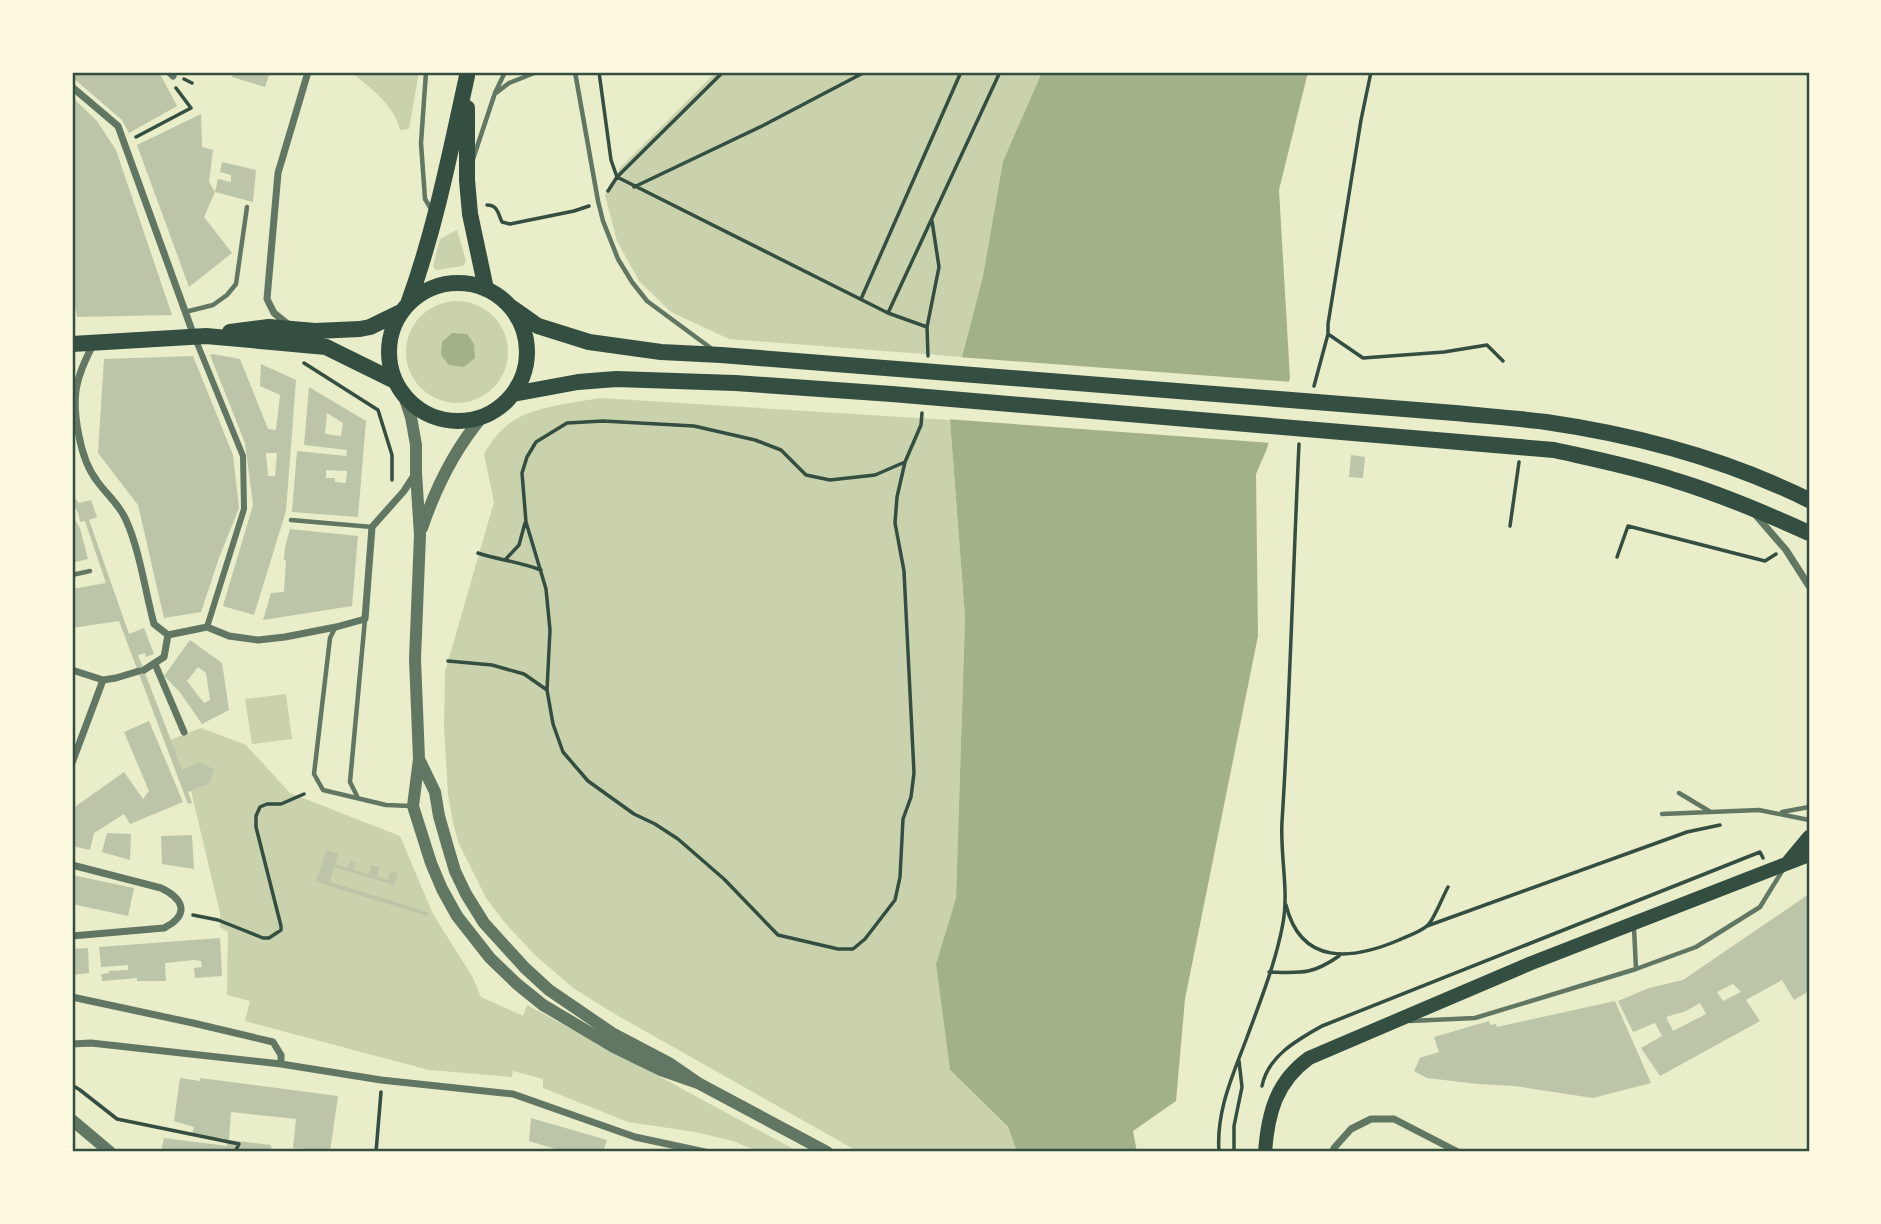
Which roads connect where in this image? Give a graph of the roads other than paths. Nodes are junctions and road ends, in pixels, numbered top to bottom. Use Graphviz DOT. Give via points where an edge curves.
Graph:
graph roads {
  1 [pos="308,72"];
  2 [pos="426,72"];
  3 [pos="505,72"];
  4 [pos="537,72"];
  5 [pos="575,72"];
  6 [pos="467,74"];
  7 [pos="72,87"];
  8 [pos="495,93"];
  9 [pos="467,180"];
  10 [pos="247,207"];
  11 [pos="435,216"];
  12 [pos="486,289"];
  13 [pos="511,307"];
  14 [pos="405,308"];
  15 [pos="184,312"];
  16 [pos="295,330"];
  17 [pos="200,336"];
  18 [pos="94,343"];
  19 [pos="72,344"];
  20 [pos="722,355"];
  21 [pos="395,381"];
  22 [pos="513,394"];
  23 [pos="404,396"];
  24 [pos="482,417"];
  25 [pos="72,425"];
  26 [pos="80,441"];
  27 [pos="416,473"];
  28 [pos="1809,500"];
  29 [pos="1749,507"];
  30 [pos="291,520"];
  31 [pos="372,527"];
  32 [pos="1809,533"];
  33 [pos="420,535"];
  34 [pos="90,571"];
  35 [pos="72,575"];
  36 [pos="1809,586"];
  37 [pos="365,619"];
  38 [pos="207,627"];
  39 [pos="335,627"];
  40 [pos="168,635"];
  41 [pos="155,664"];
  42 [pos="72,670"];
  43 [pos="103,680"];
  44 [pos="184,732"];
  45 [pos="419,759"];
  46 [pos="72,763"];
  47 [pos="1679,793"];
  48 [pos="358,798"];
  49 [pos="413,806"];
  50 [pos="1809,807"];
  51 [pos="1709,811"];
  52 [pos="1778,813"];
  53 [pos="1662,814"];
  54 [pos="1809,820"];
  55 [pos="1809,837"];
  56 [pos="1809,855"];
  57 [pos="1788,863"];
  58 [pos="72,865"];
  59 [pos="1633,922"];
  60 [pos="72,936"];
  61 [pos="1636,969"];
  62 [pos="72,997"];
  63 [pos="1395,1021"];
  64 [pos="72,1044"];
  65 [pos="281,1063"];
  66 [pos="698,1083"];
  67 [pos="73,1122"];
  68 [pos="110,1152"];
  69 [pos="705,1152"];
  70 [pos="827,1152"];
  71 [pos="1265,1152"];
  72 [pos="1333,1152"];
  73 [pos="1458,1152"];
  1 -- 16 [label="street" via="278,173 267,299 274,313"];
  2 -- 11 [label="lane" via="421,143 425,199"];
  3 -- 8 [label="lane"];
  4 -- 8 [label="lane"];
  5 -- 20 [label="lane" via="598,201 618,259 647,301"];
  6 -- 9 [label="main road"];
  6 -- 11 [label="main road"];
  7 -- 15 [label="street" via="118,126"];
  8 -- 9 [label="lane"];
  9 -- 12 [label="main road"];
  10 -- 15 [label="lane" via="236,284 213,305"];
  11 -- 14 [label="main road"];
  12 -- 13 [label="main road"];
  12 -- 14 [label="main road" via="466,283 445,284 425,291"];
  13 -- 20 [label="main road" via="538,326 589,342"];
  13 -- 22 [label="main road" via="523,327 527,350 524,373"];
  14 -- 16 [label="main road" via="370,327"];
  14 -- 21 [label="main road" via="389,345"];
  15 -- 17 [label="street"];
  16 -- 17 [label="main road" via="269,327"];
  17 -- 18 [label="main road"];
  17 -- 21 [label="main road" via="326,347"];
  17 -- 38 [label="street" via="198,351 243,456 244,509"];
  18 -- 19 [label="main road"];
  18 -- 26 [label="street" via="75,391"];
  20 -- 28 [label="main road" via="1546,422 1652,444 1734,468"];
  21 -- 23 [label="main road"];
  22 -- 24 [label="main road"];
  22 -- 29 [label="main road" via="616,379 735,383 1554,450 1674,480"];
  23 -- 24 [label="main road" via="440,419"];
  23 -- 27 [label="street" via="414,435"];
  24 -- 33 [label="street" via="448,465"];
  25 -- 26 [label="street"];
  26 -- 40 [label="street" via="90,470 120,507 154,624"];
  27 -- 31 [label="street"];
  27 -- 33 [label="street"];
  29 -- 32 [label="main road"];
  29 -- 36 [label="street"];
  30 -- 31 [label="lane"];
  31 -- 37 [label="street"];
  33 -- 45 [label="street" via="415,659"];
  34 -- 35 [label="lane"];
  37 -- 39 [label="street"];
  37 -- 48 [label="lane" via="350,782"];
  38 -- 39 [label="street" via="258,640"];
  38 -- 40 [label="street"];
  39 -- 48 [label="lane" via="314,774 323,790"];
  40 -- 41 [label="street" via="164,657"];
  41 -- 43 [label="street"];
  41 -- 44 [label="street"];
  42 -- 43 [label="street"];
  43 -- 46 [label="street"];
  45 -- 49 [label="street"];
  45 -- 66 [label="street" via="435,792 455,871 484,923 550,990"];
  47 -- 51 [label="lane"];
  48 -- 49 [label="lane"];
  49 -- 66 [label="street" via="442,888 490,958 543,1005 577,1026 662,1070"];
  50 -- 52 [label="lane"];
  51 -- 52 [label="lane"];
  51 -- 53 [label="lane"];
  52 -- 54 [label="lane"];
  55 -- 57 [label="main road"];
  56 -- 57 [label="main road"];
  57 -- 59 [label="main road"];
  57 -- 61 [label="lane" via="1759,907 1696,947"];
  58 -- 60 [label="street" via="161,888 180,900 182,909 174,924 164,928"];
  59 -- 61 [label="lane"];
  59 -- 63 [label="main road"];
  61 -- 63 [label="lane" via="1475,1018"];
  62 -- 65 [label="street" via="273,1042"];
  63 -- 71 [label="main road" via="1294,1069 1275,1101"];
  64 -- 65 [label="street"];
  65 -- 69 [label="street" via="381,1080 513,1094 635,1138"];
  66 -- 70 [label="street"];
  67 -- 68 [label="street"];
  72 -- 73 [label="street" via="1350,1129 1371,1119 1394,1119"];
}
